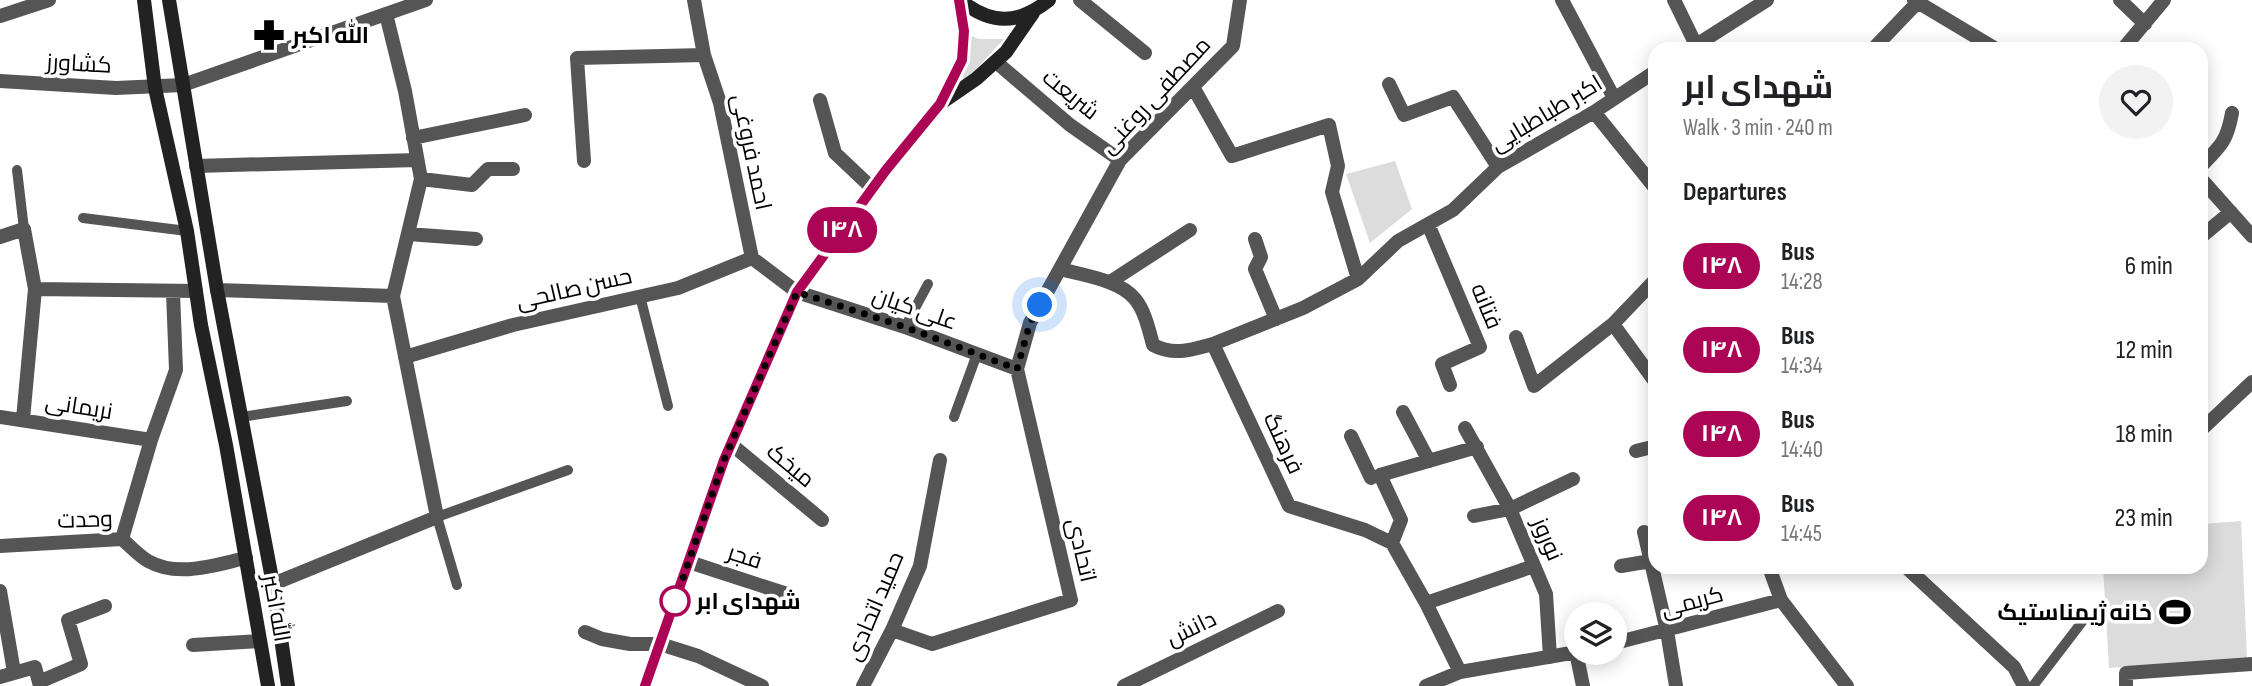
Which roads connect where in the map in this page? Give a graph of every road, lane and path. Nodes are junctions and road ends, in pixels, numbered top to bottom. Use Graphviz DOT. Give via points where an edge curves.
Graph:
graph roads {
  1 [pos="47,0"];
  2 [pos="144,0"];
  3 [pos="169,0"];
  4 [pos="426,0"];
  5 [pos="694,0"];
  6 [pos="960,0"];
  7 [pos="1049,0"];
  8 [pos="1080,0"];
  9 [pos="1240,0"];
  10 [pos="1562,0"];
  11 [pos="1674,0"];
  12 [pos="1767,0"];
  13 [pos="2120,0"];
  14 [pos="2164,0"];
  15 [pos="1915,1"];
  16 [pos="1033,13"];
  17 [pos="386,14"];
  18 [pos="0,16"];
  19 [pos="2145,24"];
  20 [pos="1691,42"];
  21 [pos="1701,42"];
  22 [pos="1879,42"];
  23 [pos="1984,42"];
  24 [pos="2129,42"];
  25 [pos="1145,53"];
  26 [pos="704,55"];
  27 [pos="996,62"];
  28 [pos="1648,76"];
  29 [pos="0,81"];
  30 [pos="1390,84"];
  31 [pos="183,85"];
  32 [pos="1193,87"];
  33 [pos="155,88"];
  34 [pos="1614,98"];
  35 [pos="820,100"];
  36 [pos="940,104"];
  37 [pos="1594,112"];
  38 [pos="2232,113"];
  39 [pos="525,116"];
  40 [pos="413,138"];
  41 [pos="2208,159"];
  42 [pos="417,160"];
  43 [pos="1120,160"];
  44 [pos="584,161"];
  45 [pos="197,166"];
  46 [pos="1498,167"];
  47 [pos="513,169"];
  48 [pos="17,170"];
  49 [pos="421,179"];
  50 [pos="1648,179"];
  51 [pos="2208,187"];
  52 [pos="872,188"];
  53 [pos="2231,212"];
  54 [pos="83,218"];
  55 [pos="1428,224"];
  56 [pos="24,229"];
  57 [pos="1190,230"];
  58 [pos="187,231"];
  59 [pos="2208,231"];
  60 [pos="408,234"];
  61 [pos="2252,236"];
  62 [pos="0,237"];
  63 [pos="476,239"];
  64 [pos="1255,239"];
  65 [pos="752,258"];
  66 [pos="1060,269"];
  67 [pos="1357,279"];
  68 [pos="1110,282"];
  69 [pos="928,284"];
  70 [pos="1648,288"];
  71 [pos="34,289"];
  72 [pos="217,290"];
  73 [pos="196,291"];
  74 [pos="173,292"];
  75 [pos="797,292"];
  76 [pos="393,296"];
  77 [pos="640,296"];
  78 [pos="1276,319"];
  79 [pos="1614,324"];
  80 [pos="905,327"];
  81 [pos="1516,337"];
  82 [pos="1213,344"];
  83 [pos="977,354"];
  84 [pos="405,357"];
  85 [pos="1017,369"];
  86 [pos="1648,372"];
  87 [pos="2252,382"];
  88 [pos="1450,385"];
  89 [pos="348,401"];
  90 [pos="668,407"];
  91 [pos="1403,412"];
  92 [pos="0,417"];
  93 [pos="241,417"];
  94 [pos="954,417"];
  95 [pos="23,419"];
  96 [pos="2208,423"];
  97 [pos="1465,428"];
  98 [pos="1351,436"];
  99 [pos="151,440"];
  100 [pos="732,444"];
  101 [pos="1477,447"];
  102 [pos="1648,448"];
  103 [pos="1636,451"];
  104 [pos="940,460"];
  105 [pos="1429,461"];
  106 [pos="568,470"];
  107 [pos="1370,478"];
  108 [pos="1573,479"];
  109 [pos="1510,509"];
  110 [pos="1474,516"];
  111 [pos="437,517"];
  112 [pos="822,520"];
  113 [pos="1644,532"];
  114 [pos="122,539"];
  115 [pos="1392,543"];
  116 [pos="0,546"];
  117 [pos="1648,549"];
  118 [pos="246,558"];
  119 [pos="689,562"];
  120 [pos="1648,562"];
  121 [pos="1534,566"];
  122 [pos="1621,566"];
  123 [pos="1654,574"];
  124 [pos="1772,574"];
  125 [pos="1914,574"];
  126 [pos="273,584"];
  127 [pos="457,585"];
  128 [pos="0,591"];
  129 [pos="788,594"];
  130 [pos="1781,600"];
  131 [pos="1426,603"];
  132 [pos="104,606"];
  133 [pos="1278,611"];
  134 [pos="2085,618"];
  135 [pos="892,630"];
  136 [pos="1667,631"];
  137 [pos="585,632"];
  138 [pos="1627,640"];
  139 [pos="260,641"];
  140 [pos="660,644"];
  141 [pos="193,645"];
  142 [pos="1564,654"];
  143 [pos="1550,657"];
  144 [pos="2252,664"];
  145 [pos="1579,665"];
  146 [pos="1154,671"];
  147 [pos="1460,671"];
  148 [pos="7,674"];
  149 [pos="40,684"];
  150 [pos="268,686"];
  151 [pos="288,686"];
  152 [pos="645,686"];
  153 [pos="762,686"];
  154 [pos="863,686"];
  155 [pos="1124,686"];
  156 [pos="1159,686"];
  157 [pos="1426,686"];
  158 [pos="1583,686"];
  159 [pos="1676,686"];
  160 [pos="1847,686"];
  161 [pos="2024,686"];
  162 [pos="2034,686"];
  163 [pos="2126,686"];
  1 -- 18 [label="street"];
  2 -- 33 [label="main road, الله اکبر"];
  3 -- 31 [label="main road, الله اکبر"];
  4 -- 17 [label="street, کشاورز"];
  5 -- 26 [label="street, احمد فروغی"];
  6 -- 16 [label="main road" via="993,19"];
  6 -- 36 [label="main road" via="962,60"];
  7 -- 16 [label="main road"];
  8 -- 25 [label="street"];
  9 -- 32 [label="street, مصطفی روغنی" via="1233,46"];
  10 -- 34 [label="street"];
  11 -- 20 [label="street"];
  12 -- 21 [label="street"];
  13 -- 19 [label="street"];
  14 -- 19 [label="street"];
  15 -- 22 [label="street"];
  15 -- 23 [label="street"];
  16 -- 27 [label="main road"];
  17 -- 31 [label="street, کشاورز"];
  17 -- 40 [label="street"];
  19 -- 24 [label="street"];
  26 -- 44 [label="street" via="577,58"];
  26 -- 65 [label="street, احمد فروغی" via="720,103"];
  27 -- 36 [label="main road"];
  27 -- 43 [label="street, شریعت" via="1070,125"];
  28 -- 34 [label="street, اکبر طباطبایی"];
  29 -- 33 [label="street, کشاورز"];
  30 -- 46 [label="street" via="1404,115 1454,97"];
  31 -- 33 [label="street, کشاورز"];
  31 -- 45 [label="main road, الله اکبر"];
  32 -- 43 [label="street, مصطفی روغنی"];
  32 -- 67 [label="street" via="1232,156 1329,125 1338,166 1332,192"];
  33 -- 58 [label="main road, الله اکبر"];
  34 -- 37 [label="street, اکبر طباطبایی"];
  35 -- 52 [label="street" via="835,153"];
  36 -- 52 [label="main road"];
  37 -- 46 [label="street, اکبر طباطبایی"];
  37 -- 50 [label="street"];
  38 -- 41 [label="street" via="2228,135"];
  39 -- 40 [label="street"];
  40 -- 42 [label="street"];
  42 -- 45 [label="street"];
  42 -- 49 [label="street"];
  43 -- 66 [label="street, مصطفی روغنی"];
  45 -- 72 [label="main road, الله اکبر"];
  46 -- 55 [label="street, اکبر طباطبایی" via="1453,210"];
  47 -- 49 [label="street" via="488,169 472,185"];
  48 -- 56 [label="lane"];
  49 -- 60 [label="street"];
  51 -- 53 [label="street"];
  52 -- 75 [label="main road"];
  53 -- 59 [label="street"];
  53 -- 61 [label="street"];
  54 -- 58 [label="lane"];
  55 -- 67 [label="street, اکبر طباطبایی" via="1398,241"];
  55 -- 88 [label="street, فتانه" via="1480,347 1442,364"];
  56 -- 62 [label="street"];
  56 -- 71 [label="street"];
  57 -- 68 [label="street"];
  58 -- 73 [label="main road, الله اکبر"];
  60 -- 63 [label="street"];
  60 -- 76 [label="street"];
  64 -- 78 [label="street" via="1261,257 1255,269"];
  65 -- 75 [label="street"];
  65 -- 77 [label="street, حسن صالحی" via="678,288"];
  66 -- 68 [label="street"];
  66 -- 85 [label="street, مصطفی روغنی" via="1030,323"];
  67 -- 78 [label="street, اکبر طباطبایی"];
  68 -- 82 [label="street" via="1135,298 1153,345 1166,352 1184,352"];
  69 -- 80 [label="lane"];
  70 -- 79 [label="street"];
  71 -- 74 [label="street"];
  71 -- 95 [label="street"];
  72 -- 76 [label="street"];
  72 -- 93 [label="main road, الله اکبر"];
  73 -- 74 [label="street"];
  73 -- 118 [label="main road, الله اکبر"];
  74 -- 99 [label="street" via="176,370"];
  75 -- 80 [label="street, علی کیان"];
  75 -- 100 [label="main road"];
  76 -- 84 [label="street"];
  77 -- 84 [label="street, حسن صالحی" via="513,325"];
  77 -- 90 [label="lane"];
  78 -- 82 [label="street, اکبر طباطبایی"];
  79 -- 81 [label="street" via="1534,386"];
  79 -- 86 [label="street"];
  80 -- 83 [label="street, علی کیان"];
  82 -- 115 [label="street, فرهنگ" via="1289,506"];
  83 -- 85 [label="street, علی کیان"];
  83 -- 94 [label="lane"];
  84 -- 111 [label="street"];
  85 -- 135 [label="street, اتحادی" via="1070,600 932,644"];
  87 -- 96 [label="street"];
  89 -- 93 [label="lane"];
  91 -- 105 [label="street"];
  92 -- 95 [label="street, نریمانی"];
  93 -- 126 [label="main road, الله اکبر"];
  95 -- 99 [label="street, نریمانی"];
  97 -- 101 [label="street, نوروز"];
  98 -- 107 [label="street"];
  99 -- 114 [label="street"];
  100 -- 112 [label="street, میخک"];
  100 -- 119 [label="main road"];
  101 -- 105 [label="street"];
  101 -- 109 [label="street, نوروز"];
  102 -- 103 [label="street"];
  104 -- 135 [label="street, حمید اتحادی" via="919,566"];
  105 -- 107 [label="street"];
  106 -- 111 [label="lane"];
  107 -- 115 [label="street" via="1401,520"];
  108 -- 109 [label="street"];
  109 -- 110 [label="street"];
  109 -- 121 [label="street, نوروز"];
  111 -- 126 [label="street"];
  111 -- 127 [label="lane"];
  113 -- 117 [label="street"];
  114 -- 116 [label="street, وحدت"];
  114 -- 118 [label="street, وحدت" via="162,568 190,570"];
  115 -- 131 [label="street"];
  118 -- 139 [label="main road, الله اکبر"];
  119 -- 129 [label="street, فجر"];
  119 -- 140 [label="main road"];
  120 -- 122 [label="street"];
  121 -- 131 [label="street"];
  121 -- 143 [label="street, نوروز" via="1546,593"];
  123 -- 136 [label="street"];
  124 -- 130 [label="street"];
  125 -- 161 [label="street" via="2014,667"];
  126 -- 151 [label="main road, الله اکبر"];
  128 -- 148 [label="street"];
  130 -- 136 [label="street, کریمی"];
  130 -- 160 [label="street"];
  131 -- 147 [label="street"];
  132 -- 149 [label="street" via="68,620 81,664"];
  133 -- 146 [label="street, دانش"];
  134 -- 162 [label="lane"];
  135 -- 154 [label="street, حمید اتحادی"];
  136 -- 138 [label="street, کریمی"];
  136 -- 159 [label="street"];
  137 -- 140 [label="street" via="630,644"];
  139 -- 141 [label="street"];
  139 -- 150 [label="main road, الله اکبر"];
  140 -- 152 [label="main road"];
  140 -- 153 [label="street"];
  142 -- 143 [label="street"];
  143 -- 147 [label="street"];
  144 -- 163 [label="street" via="2126,673"];
  145 -- 158 [label="street"];
  146 -- 155 [label="street, دانش"];
  146 -- 156 [label="street"];
  147 -- 157 [label="street"];
  148 -- 149 [label="street" via="35,667"];
}
